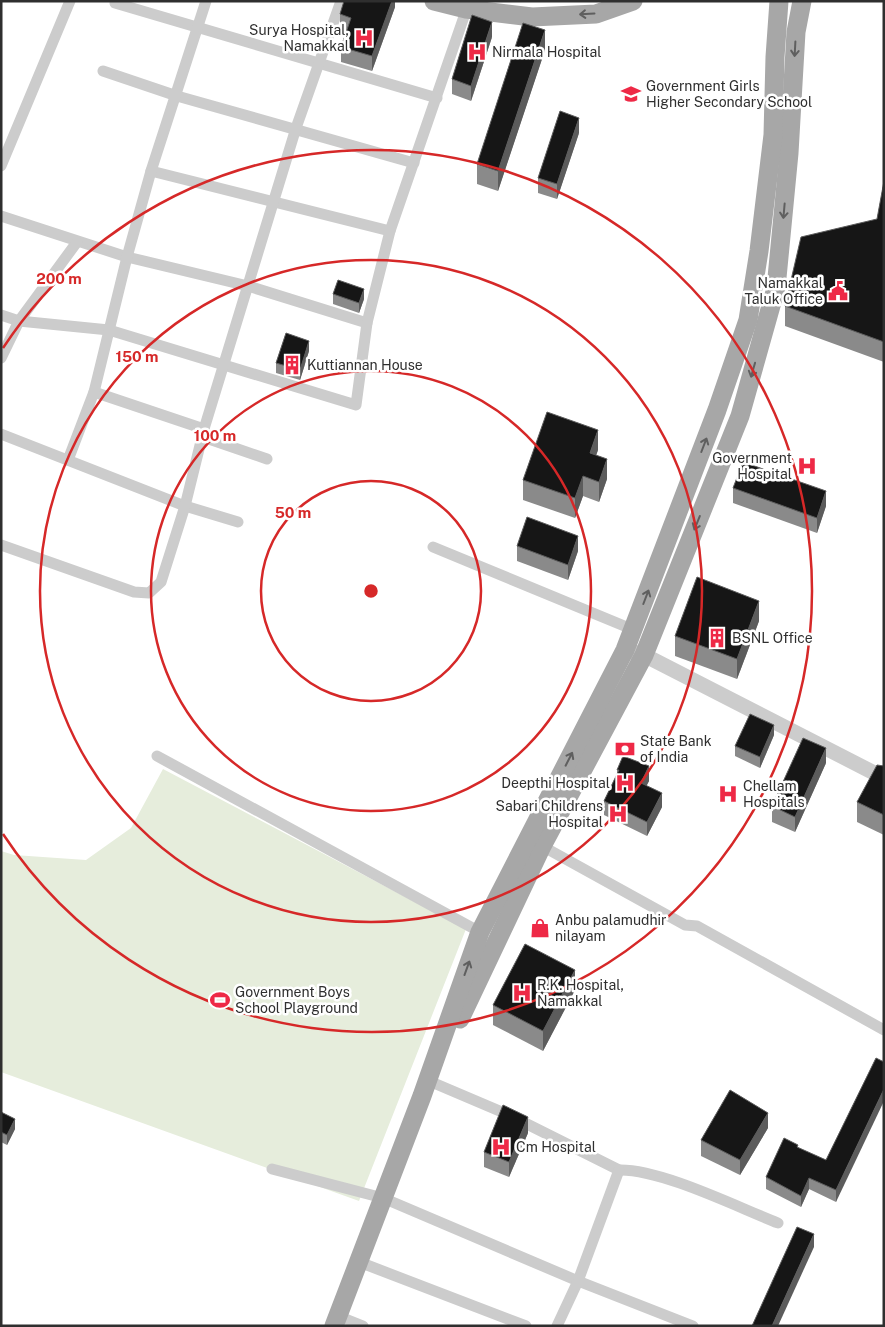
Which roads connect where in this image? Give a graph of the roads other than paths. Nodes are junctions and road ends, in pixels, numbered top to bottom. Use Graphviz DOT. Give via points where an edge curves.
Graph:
graph roads {
  1 [pos="70,1"];
  2 [pos="206,1"];
  3 [pos="341,1"];
  4 [pos="434,1"];
  5 [pos="633,1"];
  6 [pos="779,1"];
  7 [pos="802,1"];
  8 [pos="115,3"];
  9 [pos="468,5"];
  10 [pos="198,28"];
  11 [pos="318,64"];
  12 [pos="103,71"];
  13 [pos="177,96"];
  14 [pos="437,98"];
  15 [pos="296,128"];
  16 [pos="414,163"];
  17 [pos="2,167"];
  18 [pos="151,171"];
  19 [pos="274,201"];
  20 [pos="1,216"];
  21 [pos="390,231"];
  22 [pos="77,242"];
  23 [pos="127,257"];
  24 [pos="248,286"];
  25 [pos="1,315"];
  26 [pos="19,321"];
  27 [pos="367,323"];
  28 [pos="109,330"];
  29 [pos="1,358"];
  30 [pos="225,366"];
  31 [pos="94,392"];
  32 [pos="203,433"];
  33 [pos="1,434"];
  34 [pos="267,459"];
  35 [pos="68,460"];
  36 [pos="185,506"];
  37 [pos="238,522"];
  38 [pos="1,545"];
  39 [pos="433,547"];
  40 [pos="634,630"];
  41 [pos="625,650"];
  42 [pos="644,655"];
  43 [pos="158,756"];
  44 [pos="884,778"];
  45 [pos="542,846"];
  46 [pos="480,932"];
  47 [pos="884,1030"];
  48 [pos="425,1088"];
  49 [pos="272,1169"];
  50 [pos="619,1170"];
  51 [pos="383,1198"];
  52 [pos="778,1223"];
  53 [pos="359,1262"];
  54 [pos="578,1281"];
  55 [pos="336,1321"];
  56 [pos="363,1326"];
  57 [pos="526,1326"];
  58 [pos="558,1326"];
  59 [pos="694,1326"];
  1 -- 17 [label="street"];
  2 -- 10 [label="street"];
  3 -- 11 [label="street"];
  4 -- 9 [label="main road"];
  5 -- 9 [label="main road, one-way" via="596,14 532,17"];
  40 -- 6 [label="main road, one-way" via="748,320 773,136"];
  7 -- 42 [label="main road, one-way" via="796,32 790,153 776,288 740,416"];
  8 -- 10 [label="street"];
  9 -- 14 [label="street"];
  10 -- 11 [label="street"];
  10 -- 13 [label="street"];
  11 -- 14 [label="street"];
  11 -- 15 [label="street"];
  12 -- 13 [label="street"];
  13 -- 15 [label="street"];
  13 -- 18 [label="street"];
  14 -- 16 [label="street"];
  15 -- 16 [label="street"];
  15 -- 19 [label="street"];
  16 -- 21 [label="street"];
  18 -- 19 [label="street"];
  18 -- 23 [label="street"];
  19 -- 21 [label="street"];
  19 -- 24 [label="street"];
  20 -- 22 [label="street"];
  21 -- 27 [label="street"];
  22 -- 23 [label="street"];
  22 -- 26 [label="street"];
  23 -- 24 [label="street"];
  23 -- 28 [label="street"];
  24 -- 27 [label="street"];
  24 -- 30 [label="street"];
  25 -- 26 [label="street"];
  26 -- 28 [label="street"];
  26 -- 29 [label="street"];
  27 -- 30 [label="street" via="356,405"];
  28 -- 30 [label="street"];
  28 -- 31 [label="street"];
  30 -- 32 [label="street"];
  31 -- 32 [label="street"];
  31 -- 35 [label="street"];
  32 -- 34 [label="street"];
  32 -- 36 [label="street"];
  33 -- 35 [label="street"];
  35 -- 36 [label="street"];
  36 -- 37 [label="street"];
  36 -- 38 [label="street" via="161,582 149,593 134,592"];
  39 -- 40 [label="street"];
  40 -- 41 [label="main road"];
  41 -- 42 [label="street"];
  46 -- 41 [label="main road, one-way"];
  42 -- 44 [label="street"];
  42 -- 45 [label="main road"];
  43 -- 46 [label="street"];
  45 -- 47 [label="street" via="685,925 697,926"];
  45 -- 48 [label="main road"];
  48 -- 46 [label="main road, one-way"];
  48 -- 50 [label="street" via="509,1115"];
  48 -- 51 [label="main road"];
  49 -- 51 [label="street"];
  50 -- 52 [label="street" via="631,1170 682,1185"];
  50 -- 54 [label="street"];
  51 -- 53 [label="main road"];
  51 -- 54 [label="street"];
  53 -- 55 [label="main road"];
  53 -- 57 [label="street"];
  54 -- 58 [label="street"];
  54 -- 59 [label="street"];
  55 -- 56 [label="street"];
}
